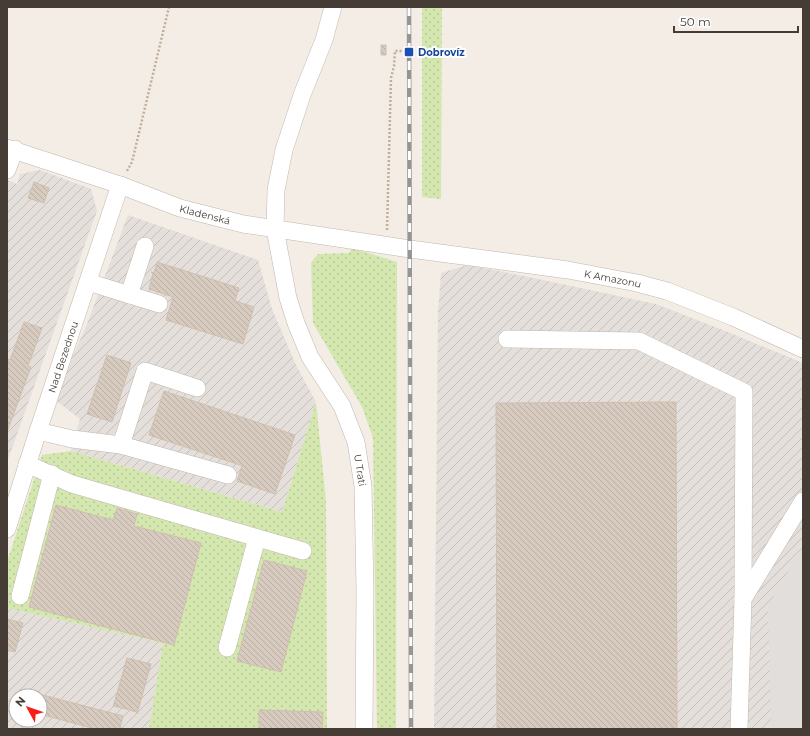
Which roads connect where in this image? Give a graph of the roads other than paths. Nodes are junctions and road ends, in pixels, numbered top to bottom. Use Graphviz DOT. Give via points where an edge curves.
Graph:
graph roads {
  1 [pos="333,7"];
  2 [pos="11,148"];
  3 [pos="7,170"];
  4 [pos="120,185"];
  5 [pos="275,229"];
  6 [pos="145,246"];
  7 [pos="410,249"];
  8 [pos="88,282"];
  9 [pos="129,295"];
  10 [pos="159,304"];
  11 [pos="507,339"];
  12 [pos="803,349"];
  13 [pos="197,388"];
  14 [pos="38,431"];
  15 [pos="121,445"];
  16 [pos="27,464"];
  17 [pos="52,474"];
  18 [pos="228,475"];
  19 [pos="803,501"];
  20 [pos="7,529"];
  21 [pos="257,538"];
  22 [pos="303,551"];
  23 [pos="20,596"];
  24 [pos="743,599"];
  25 [pos="227,648"];
  26 [pos="364,729"];
  27 [pos="739,729"];
  1 -- 5 [label="street, U Trati" via="324,40 284,150 276,190"];
  2 -- 3 [label="street"];
  2 -- 4 [label="street, Kladenská"];
  4 -- 5 [label="street, Kladenská" via="180,208 243,224"];
  4 -- 8 [label="street, Nad Bezednou"];
  5 -- 7 [label="street, Kladenská"];
  5 -- 26 [label="street, U Trati" via="288,298 296,323 310,357 342,406 356,442 363,486"];
  6 -- 9 [label="street"];
  7 -- 12 [label="street, K Amazonu" via="568,270 637,283 667,291 726,314"];
  8 -- 9 [label="street"];
  8 -- 14 [label="street, Nad Bezednou"];
  9 -- 10 [label="street"];
  11 -- 24 [label="street" via="639,341 744,392"];
  13 -- 15 [label="street" via="145,371"];
  14 -- 15 [label="street" via="72,439"];
  14 -- 16 [label="street, Nad Bezednou"];
  15 -- 18 [label="street"];
  16 -- 17 [label="street"];
  16 -- 20 [label="street, Nad Bezednou"];
  17 -- 21 [label="street" via="72,484"];
  17 -- 23 [label="street"];
  19 -- 24 [label="street"];
  21 -- 22 [label="street"];
  21 -- 25 [label="street"];
  24 -- 27 [label="street"];
}
